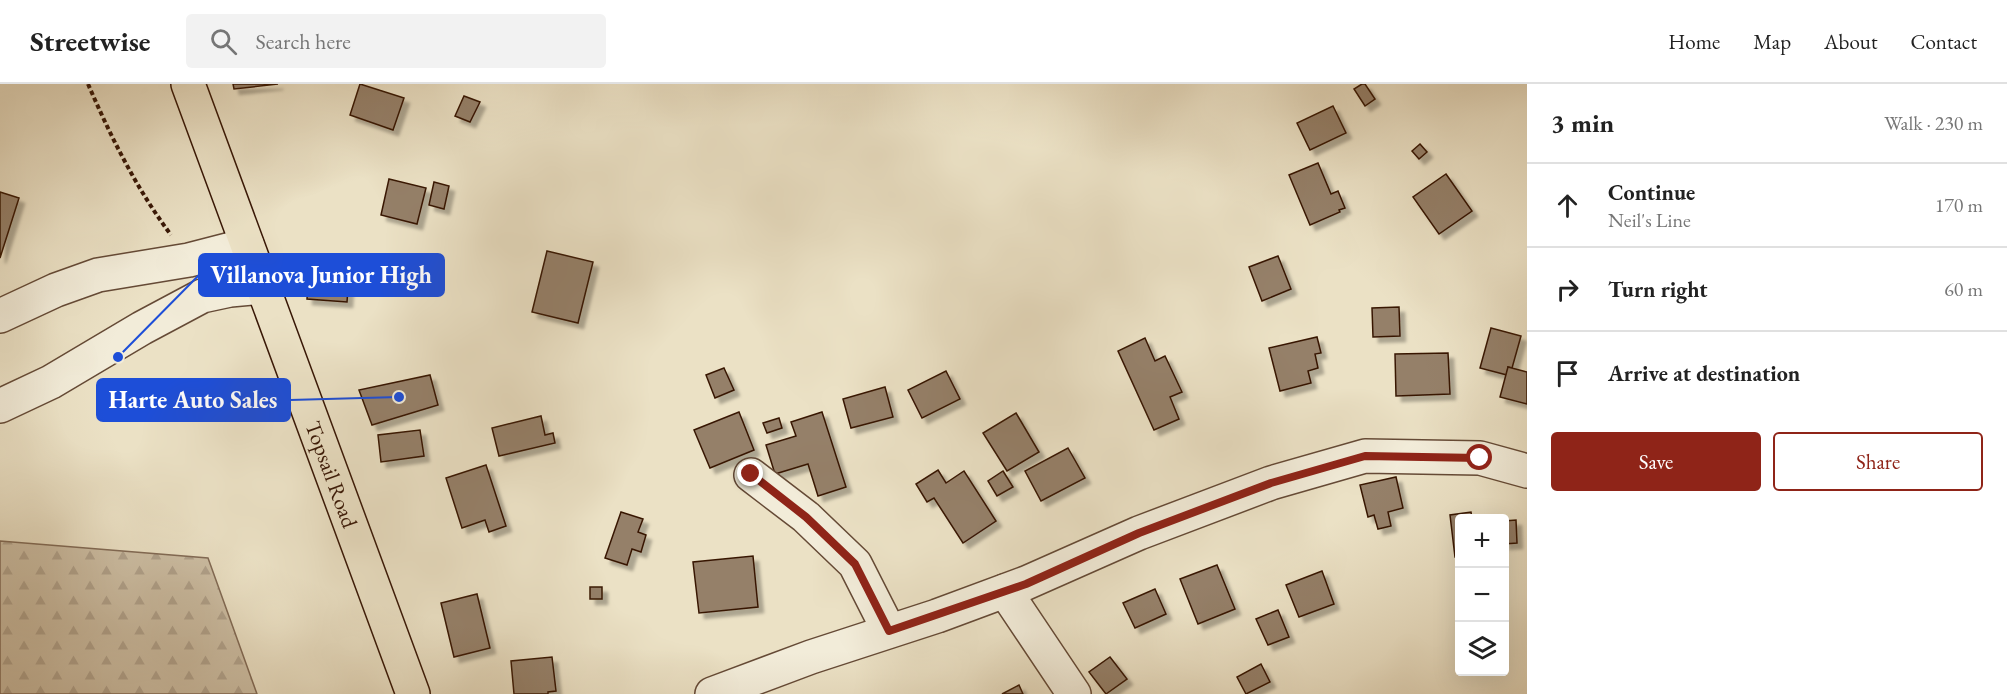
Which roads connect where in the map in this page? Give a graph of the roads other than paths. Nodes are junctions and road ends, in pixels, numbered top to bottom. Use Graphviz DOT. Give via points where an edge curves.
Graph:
graph roads {
  1 [pos="188,84"];
  2 [pos="247,244"];
  3 [pos="263,287"];
  4 [pos="0,316"];
  5 [pos="0,406"];
  6 [pos="1527,471"];
  7 [pos="751,474"];
  8 [pos="1005,591"];
  9 [pos="889,631"];
  10 [pos="413,694"];
  11 [pos="712,694"];
  12 [pos="1074,694"];
  1 -- 2 [label="main road, Topsail Road"];
  2 -- 3 [label="main road, Topsail Road"];
  2 -- 4 [label="street" via="189,260 98,275"];
  3 -- 5 [label="street" via="202,296 51,382"];
  3 -- 10 [label="main road, Topsail Road"];
  6 -- 8 [label="street" via="1480,458 1365,456 1271,483 1139,533"];
  7 -- 9 [label="street" via="806,517 855,564"];
  8 -- 9 [label="street"];
  8 -- 12 [label="street"];
  9 -- 11 [label="street"];
}
